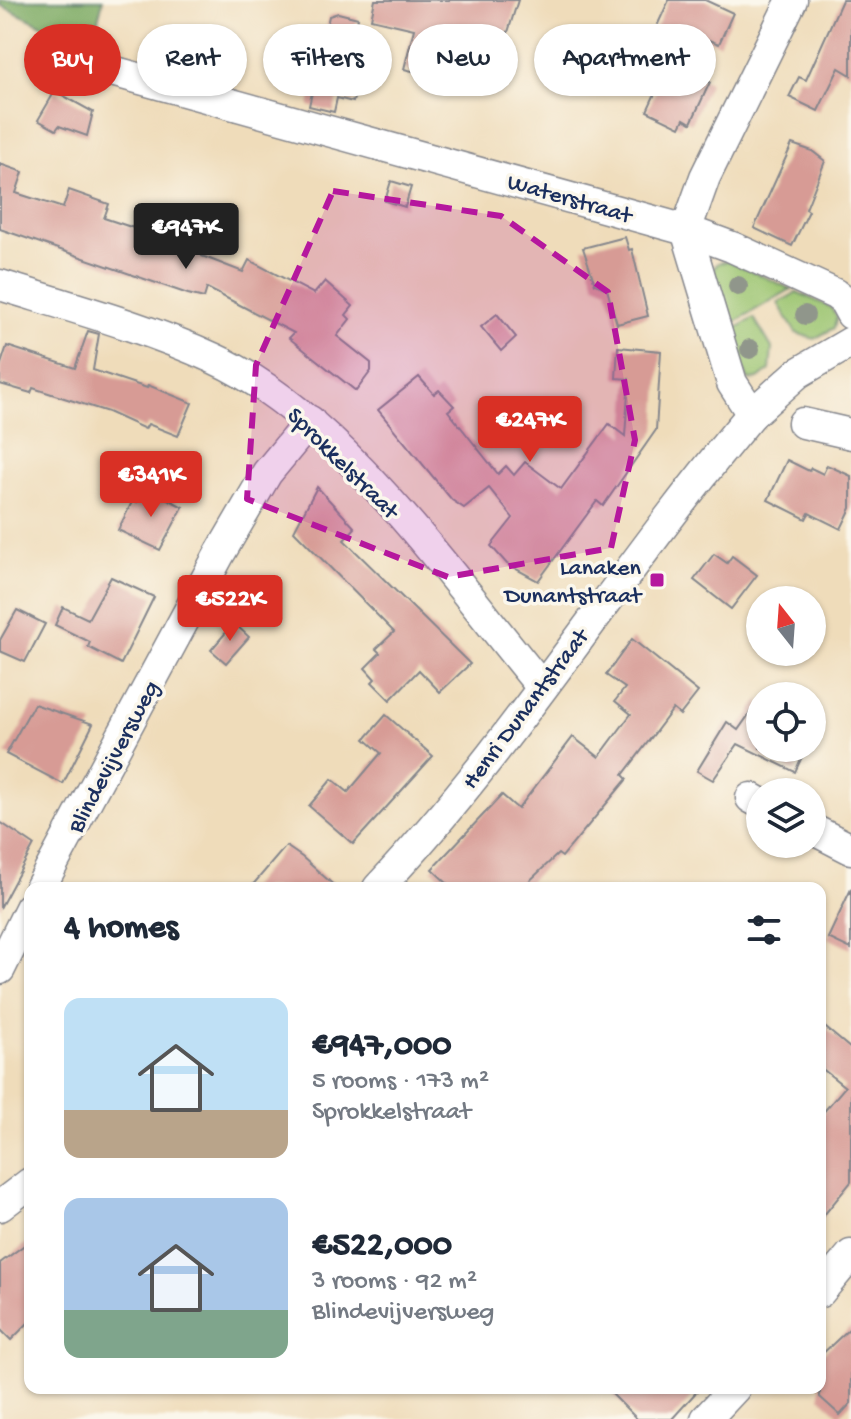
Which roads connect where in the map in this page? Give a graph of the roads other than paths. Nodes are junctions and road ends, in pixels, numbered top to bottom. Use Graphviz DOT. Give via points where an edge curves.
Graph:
graph roads {
  1 [pos="792,0"];
  2 [pos="121,73"];
  3 [pos="686,230"];
  4 [pos="0,285"];
  5 [pos="851,314"];
  6 [pos="851,342"];
  7 [pos="752,414"];
  8 [pos="310,421"];
  9 [pos="803,423"];
  10 [pos="851,434"];
  11 [pos="541,686"];
  12 [pos="826,836"];
  13 [pos="851,849"];
  14 [pos="43,882"];
  15 [pos="384,882"];
  16 [pos="24,920"];
  17 [pos="0,969"];
  18 [pos="24,1188"];
  19 [pos="0,1206"];
  20 [pos="851,1255"];
  21 [pos="826,1285"];
  22 [pos="729,1394"];
  23 [pos="706,1419"];
  1 -- 3 [label="street" via="705,177"];
  2 -- 3 [label="street, Waterstraat"];
  3 -- 5 [label="street, Waterstraat" via="835,294"];
  3 -- 7 [label="street" via="732,383"];
  4 -- 8 [label="street, Sprokkelstraat" via="214,358"];
  6 -- 7 [label="street" via="798,373"];
  7 -- 11 [label="street, Henri Dunantstraat"];
  8 -- 11 [label="street, Sprokkelstraat" via="391,505"];
  8 -- 14 [label="street, Blindevijversweg" via="267,473 219,555"];
  9 -- 10 [label="street"];
  11 -- 15 [label="street, Henri Dunantstraat"];
  12 -- 13 [label="street"];
  16 -- 17 [label="street"];
  18 -- 19 [label="street"];
  20 -- 21 [label="street"];
  22 -- 23 [label="street"];
}
